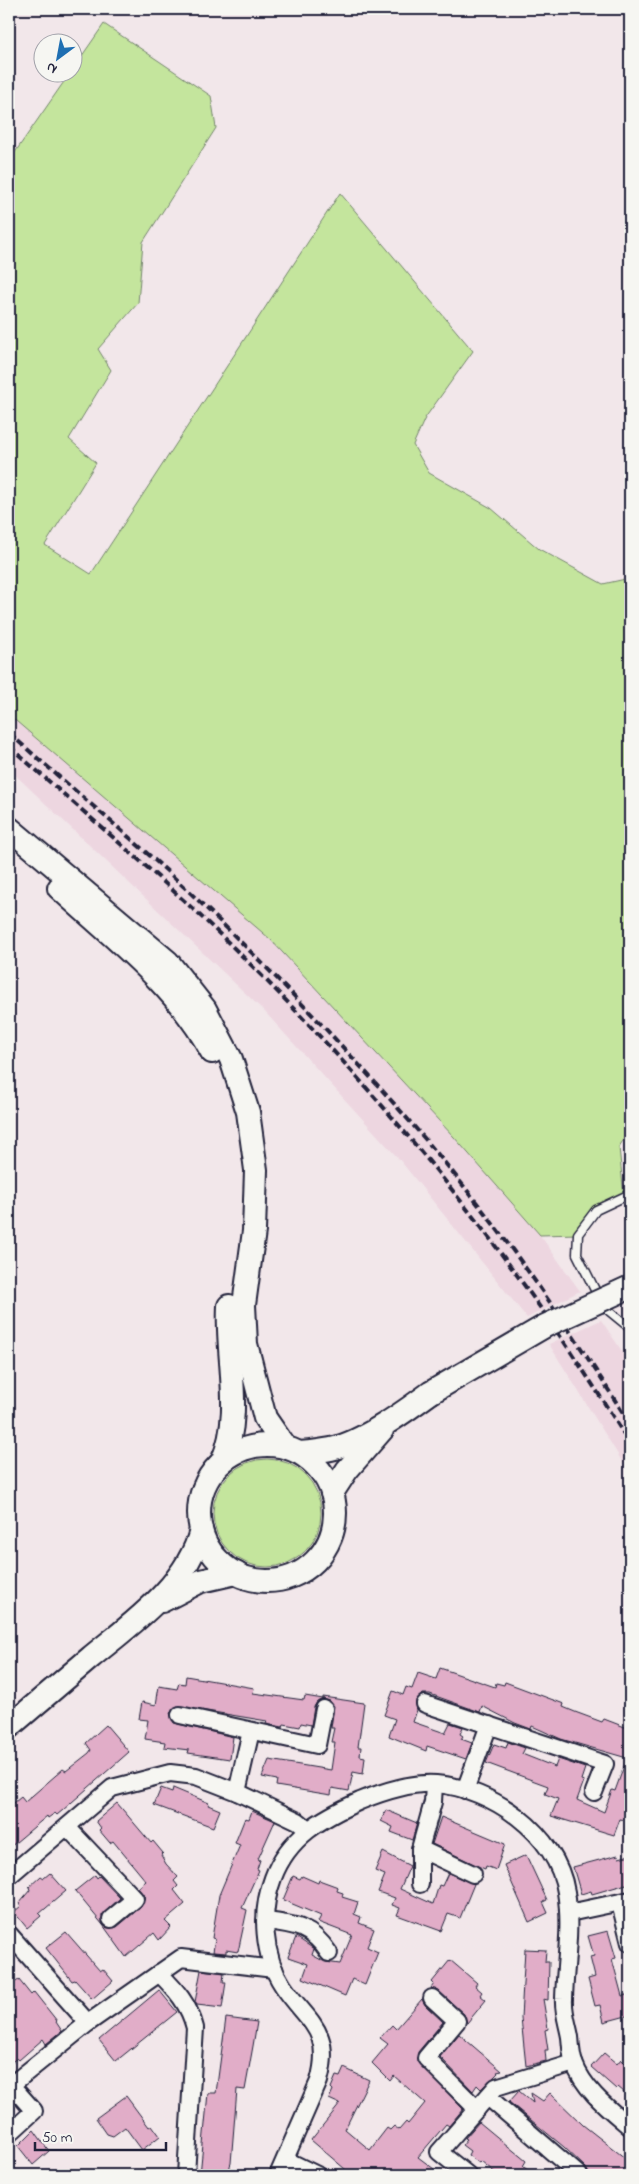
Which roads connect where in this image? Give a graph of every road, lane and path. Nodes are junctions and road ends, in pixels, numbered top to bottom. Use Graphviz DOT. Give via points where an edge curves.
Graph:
graph roads {
  1 [pos="9,828"];
  2 [pos="9,841"];
  3 [pos="630,1194"];
  4 [pos="630,1287"];
  5 [pos="630,1328"];
  6 [pos="393,1419"];
  7 [pos="292,1450"];
  8 [pos="222,1462"];
  9 [pos="332,1493"];
  10 [pos="201,1530"];
  11 [pos="236,1573"];
  12 [pos="140,1615"];
  13 [pos="425,1704"];
  14 [pos="324,1709"];
  15 [pos="180,1715"];
  16 [pos="489,1724"];
  17 [pos="9,1727"];
  18 [pos="251,1731"];
  19 [pos="434,1784"];
  20 [pos="465,1790"];
  21 [pos="237,1792"];
  22 [pos="594,1792"];
  23 [pos="67,1827"];
  24 [pos="308,1829"];
  25 [pos="420,1849"];
  26 [pos="473,1874"];
  27 [pos="9,1876"];
  28 [pos="420,1884"];
  29 [pos="625,1902"];
  30 [pos="568,1913"];
  31 [pos="111,1919"];
  32 [pos="266,1922"];
  33 [pos="9,1934"];
  34 [pos="630,1943"];
  35 [pos="329,1953"];
  36 [pos="274,1969"];
  37 [pos="159,1973"];
  38 [pos="432,1998"];
  39 [pos="88,2023"];
  40 [pos="574,2063"];
  41 [pos="10,2084"];
  42 [pos="482,2103"];
  43 [pos="630,2127"];
  44 [pos="10,2133"];
  45 [pos="286,2160"];
  46 [pos="186,2175"];
  47 [pos="278,2175"];
  48 [pos="317,2175"];
  49 [pos="468,2175"];
  50 [pos="579,2175"];
  1 -- 7 [label="main road" via="168,962 205,1009 231,1059 248,1112 256,1170 254,1231 244,1305 246,1344 265,1418"];
  2 -- 8 [label="main road" via="173,996 205,1038 228,1091 238,1128 242,1189 228,1321 232,1428"];
  3 -- 5 [label="lane" via="596,1210 578,1234 577,1254 603,1306"];
  4 -- 6 [label="main road, bridge" via="545,1326 430,1393"];
  6 -- 7 [label="main road" via="332,1449"];
  6 -- 9 [label="main road" via="353,1463"];
  7 -- 8 [label="main road" via="267,1444 254,1446"];
  7 -- 9 [label="main road" via="320,1470"];
  8 -- 10 [label="main road" via="202,1491 199,1510"];
  9 -- 11 [label="main road" via="333,1530 323,1552 310,1565 289,1577 271,1581"];
  10 -- 11 [label="main road" via="214,1555"];
  10 -- 12 [label="main road" via="187,1563 167,1590"];
  11 -- 12 [label="main road" via="201,1581"];
  12 -- 17 [label="main road"];
  13 -- 16 [label="street"];
  14 -- 18 [label="street" via="317,1745"];
  15 -- 18 [label="street"];
  16 -- 20 [label="street"];
  16 -- 22 [label="street" via="605,1764"];
  18 -- 21 [label="street"];
  19 -- 20 [label="street"];
  19 -- 24 [label="street" via="411,1786 362,1800"];
  19 -- 25 [label="street" via="433,1802"];
  20 -- 30 [label="street" via="492,1799 514,1812 541,1840 566,1889"];
  21 -- 23 [label="street" via="196,1776 170,1773 112,1788"];
  21 -- 24 [label="street" via="298,1820"];
  23 -- 27 [label="street"];
  23 -- 31 [label="street" via="136,1898"];
  24 -- 32 [label="street" via="295,1840 273,1878"];
  25 -- 26 [label="street"];
  25 -- 28 [label="street"];
  29 -- 30 [label="street"];
  29 -- 34 [label="street"];
  30 -- 40 [label="street" via="570,1930 564,2002"];
  32 -- 35 [label="street" via="296,1925 320,1939"];
  32 -- 36 [label="street" via="267,1945"];
  33 -- 39 [label="street"];
  36 -- 37 [label="street" via="181,1958"];
  36 -- 45 [label="street" via="313,2022 320,2035 322,2050 323,2066 319,2081"];
  37 -- 39 [label="street"];
  37 -- 46 [label="street" via="191,2010 195,2028"];
  38 -- 42 [label="street" via="457,2021 426,2058"];
  39 -- 41 [label="street"];
  40 -- 42 [label="street" via="496,2087"];
  40 -- 43 [label="street" via="586,2085"];
  41 -- 44 [label="street" via="34,2111"];
  42 -- 49 [label="street" via="439,2152"];
  42 -- 50 [label="street"];
  45 -- 47 [label="street"];
  45 -- 48 [label="street"];
}
